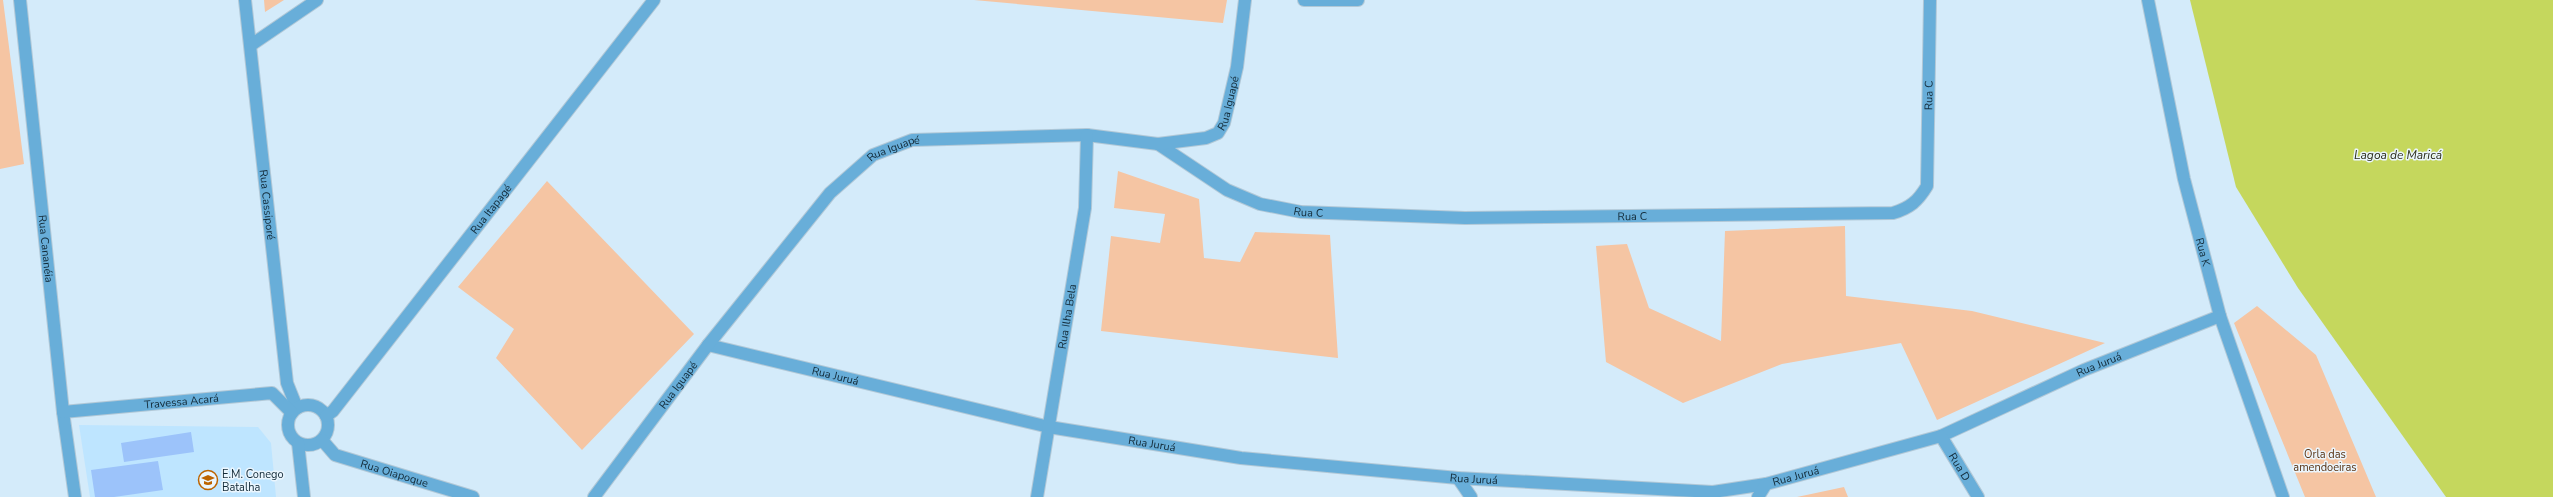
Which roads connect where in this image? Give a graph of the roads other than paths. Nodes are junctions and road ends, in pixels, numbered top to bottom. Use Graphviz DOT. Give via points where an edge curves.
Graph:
graph roads {
  1 [pos="20,0"];
  2 [pos="245,0"];
  3 [pos="317,0"];
  4 [pos="654,0"];
  5 [pos="1245,0"];
  6 [pos="1304,0"];
  7 [pos="1358,0"];
  8 [pos="1930,0"];
  9 [pos="2148,0"];
  10 [pos="251,45"];
  11 [pos="1087,135"];
  12 [pos="1158,144"];
  13 [pos="2220,316"];
  14 [pos="708,345"];
  15 [pos="294,411"];
  16 [pos="63,412"];
  17 [pos="326,416"];
  18 [pos="1049,428"];
  19 [pos="1941,436"];
  20 [pos="322,440"];
  21 [pos="298,443"];
  22 [pos="1458,478"];
  23 [pos="1766,484"];
  24 [pos="1717,495"];
  25 [pos="75,497"];
  26 [pos="304,497"];
  27 [pos="473,497"];
  28 [pos="594,497"];
  29 [pos="1037,497"];
  30 [pos="1471,497"];
  31 [pos="1758,497"];
  32 [pos="1978,497"];
  33 [pos="2283,497"];
  1 -- 16 [label="street, Rua Cananéia"];
  2 -- 10 [label="street, Rua Cassiporé"];
  3 -- 10 [label="street"];
  4 -- 17 [label="street, Rua Itapagé" via="333,411"];
  5 -- 12 [label="street, Rua Iguapé" via="1237,67 1224,123 1218,133 1206,138"];
  6 -- 7 [label="street"];
  8 -- 12 [label="street, Rua C" via="1927,186 1909,208 1893,213 1465,218 1301,212 1260,204 1227,190"];
  9 -- 13 [label="street, Rua K" via="2184,179"];
  10 -- 15 [label="street, Rua Cassiporé" via="287,383"];
  11 -- 12 [label="street, Rua Iguapé"];
  11 -- 14 [label="street, Rua Iguapé" via="912,140 873,155 830,192"];
  11 -- 18 [label="street, Rua Ilha Bela" via="1085,208"];
  13 -- 19 [label="street, Rua Juruá" via="2084,370"];
  13 -- 33 [label="street, Rua K"];
  14 -- 18 [label="street, Rua Juruá"];
  14 -- 28 [label="street, Rua Iguapé"];
  15 -- 16 [label="street, Travessa Acará" via="272,393"];
  15 -- 17 [label="street" via="303,406 316,406"];
  15 -- 21 [label="street" via="289,419 289,433"];
  16 -- 25 [label="street, Rua Cananéia"];
  17 -- 20 [label="street" via="328,429"];
  18 -- 22 [label="street, Rua Juruá" via="1241,458"];
  18 -- 29 [label="street, Rua Ilha Bela"];
  19 -- 23 [label="street, Rua Juruá"];
  19 -- 32 [label="street, Rua D"];
  20 -- 21 [label="street" via="310,445"];
  20 -- 27 [label="street, Rua Oiapoque" via="336,455"];
  21 -- 26 [label="street"];
  22 -- 24 [label="street, Rua Juruá"];
  22 -- 30 [label="street"];
  23 -- 24 [label="street, Rua Juruá"];
  23 -- 31 [label="street"];
}
